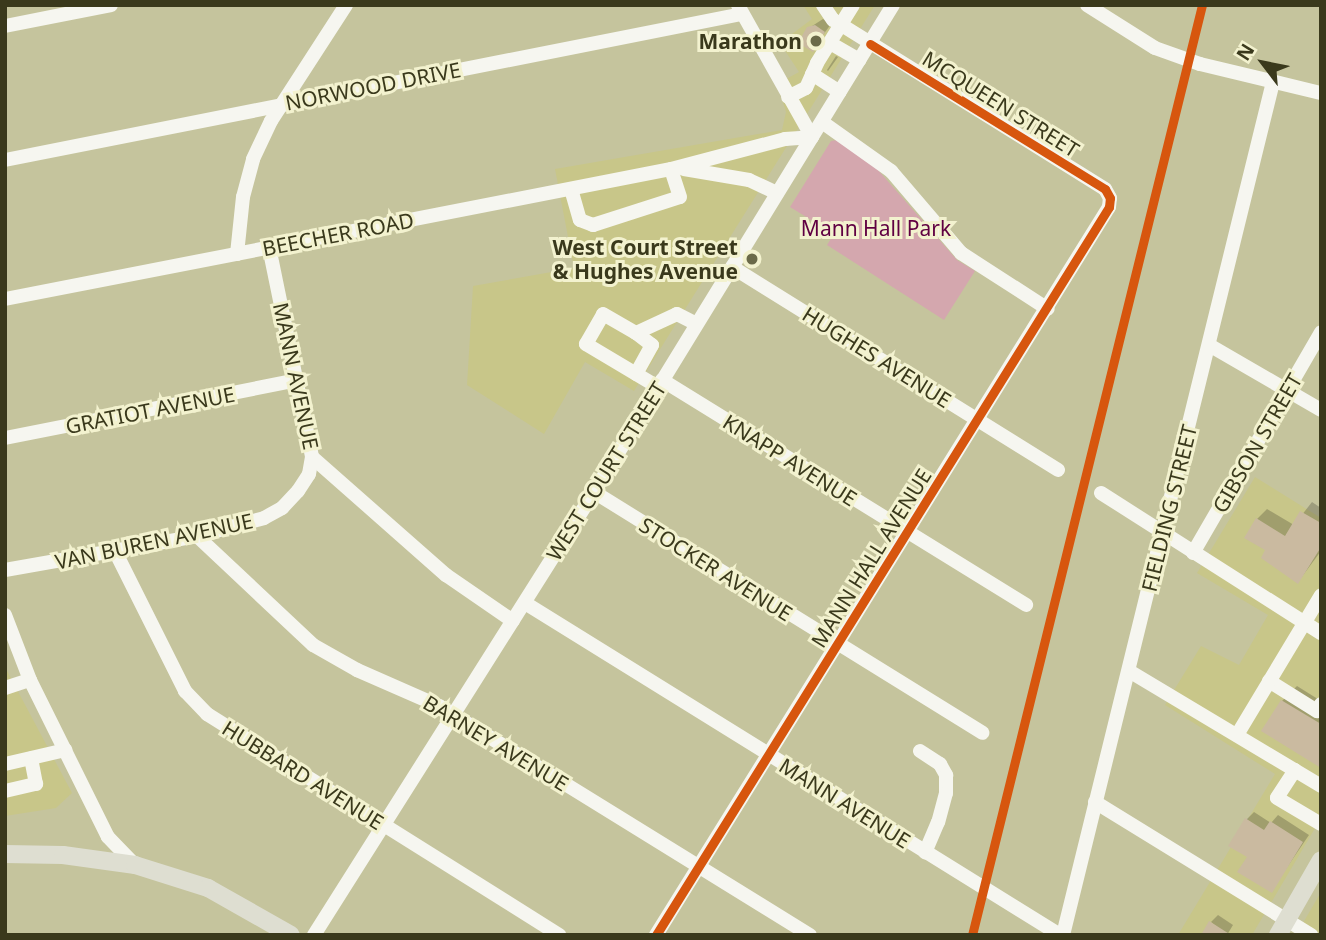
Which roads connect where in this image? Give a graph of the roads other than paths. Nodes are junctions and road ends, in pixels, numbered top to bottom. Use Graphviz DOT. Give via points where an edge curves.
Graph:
graph roads {
  1 [pos="111,5"];
  2 [pos="346,5"];
  3 [pos="823,5"];
  4 [pos="853,5"];
  5 [pos="893,5"];
  6 [pos="1087,5"];
  7 [pos="740,10"];
  8 [pos="841,25"];
  9 [pos="5,26"];
  10 [pos="830,43"];
  11 [pos="870,44"];
  12 [pos="860,60"];
  13 [pos="812,74"];
  14 [pos="1273,82"];
  15 [pos="840,92"];
  16 [pos="1321,93"];
  17 [pos="788,97"];
  18 [pos="282,104"];
  19 [pos="822,122"];
  20 [pos="812,137"];
  21 [pos="5,160"];
  22 [pos="671,169"];
  23 [pos="571,189"];
  24 [pos="777,193"];
  25 [pos="1110,198"];
  26 [pos="269,247"];
  27 [pos="237,254"];
  28 [pos="732,267"];
  29 [pos="5,299"];
  30 [pos="1048,309"];
  31 [pos="697,324"];
  32 [pos="1321,332"];
  33 [pos="636,333"];
  34 [pos="1209,345"];
  35 [pos="636,374"];
  36 [pos="294,382"];
  37 [pos="660,383"];
  38 [pos="1287,390"];
  39 [pos="1321,410"];
  40 [pos="978,419"];
  41 [pos="5,438"];
  42 [pos="312,457"];
  43 [pos="1058,470"];
  44 [pos="594,492"];
  45 [pos="1101,493"];
  46 [pos="907,532"];
  47 [pos="1162,534"];
  48 [pos="197,536"];
  49 [pos="115,551"];
  50 [pos="1193,553"];
  51 [pos="5,570"];
  52 [pos="1321,595"];
  53 [pos="525,603"];
  54 [pos="1026,605"];
  55 [pos="5,615"];
  56 [pos="513,621"];
  57 [pos="1305,622"];
  58 [pos="1321,633"];
  59 [pos="838,644"];
  60 [pos="1129,671"];
  61 [pos="30,680"];
  62 [pos="1269,681"];
  63 [pos="5,688"];
  64 [pos="1321,704"];
  65 [pos="454,716"];
  66 [pos="982,733"];
  67 [pos="1237,735"];
  68 [pos="65,750"];
  69 [pos="920,751"];
  70 [pos="769,755"];
  71 [pos="31,758"];
  72 [pos="5,763"];
  73 [pos="1295,770"];
  74 [pos="1321,786"];
  75 [pos="5,791"];
  76 [pos="1095,802"];
  77 [pos="1321,824"];
  78 [pos="383,825"];
  79 [pos="925,852"];
  80 [pos="5,854"];
  81 [pos="1321,860"];
  82 [pos="135,865"];
  83 [pos="699,866"];
  84 [pos="1282,927"];
  85 [pos="290,935"];
  86 [pos="314,935"];
  87 [pos="559,935"];
  88 [pos="656,935"];
  89 [pos="810,935"];
  90 [pos="1061,935"];
  91 [pos="1311,935"];
  1 -- 9 [label="street"];
  2 -- 18 [label="street"];
  3 -- 8 [label="street, MCQUEEN STREET"];
  4 -- 8 [label="street"];
  5 -- 11 [label="street, WEST COURT STREET"];
  6 -- 14 [label="street" via="1155,48"];
  7 -- 17 [label="street"];
  7 -- 18 [label="street, NORWOOD DRIVE"];
  8 -- 10 [label="street"];
  8 -- 11 [label="street, MCQUEEN STREET"];
  10 -- 12 [label="street"];
  10 -- 13 [label="street"];
  11 -- 12 [label="street, WEST COURT STREET"];
  11 -- 25 [label="street, MCQUEEN STREET" via="1105,189"];
  12 -- 15 [label="street, WEST COURT STREET"];
  13 -- 15 [label="street"];
  13 -- 17 [label="street" via="806,88"];
  14 -- 16 [label="street"];
  14 -- 34 [label="street, FIELDING STREET"];
  15 -- 19 [label="street, WEST COURT STREET"];
  17 -- 20 [label="street"];
  18 -- 21 [label="street, NORWOOD DRIVE"];
  18 -- 27 [label="street" via="253,159 243,197"];
  19 -- 20 [label="street, WEST COURT STREET"];
  19 -- 30 [label="street" via="891,171 961,253"];
  20 -- 22 [label="street, BEECHER ROAD" via="785,139"];
  20 -- 24 [label="street, WEST COURT STREET"];
  22 -- 23 [label="street, BEECHER ROAD"];
  22 -- 23 [label="street" via="680,197 593,225 580,220"];
  22 -- 24 [label="street, BEECHER ROAD" via="721,173"];
  23 -- 26 [label="street, BEECHER ROAD"];
  24 -- 28 [label="street, WEST COURT STREET"];
  25 -- 30 [label="street, MANN HALL AVENUE" via="1103,220"];
  26 -- 27 [label="street, BEECHER ROAD"];
  26 -- 36 [label="street, MANN AVENUE"];
  27 -- 29 [label="street, BEECHER ROAD"];
  28 -- 31 [label="street, WEST COURT STREET"];
  28 -- 40 [label="street, HUGHES AVENUE"];
  30 -- 40 [label="street, MANN HALL AVENUE"];
  31 -- 33 [label="street" via="677,314"];
  31 -- 37 [label="street, WEST COURT STREET"];
  32 -- 38 [label="street, GIBSON STREET"];
  33 -- 35 [label="street" via="652,345"];
  33 -- 35 [label="street, KNAPP AVENUE" via="603,314 586,344"];
  34 -- 38 [label="street"];
  34 -- 47 [label="street, FIELDING STREET"];
  35 -- 37 [label="street, KNAPP AVENUE"];
  36 -- 41 [label="street, GRATIOT AVENUE"];
  36 -- 42 [label="street, MANN AVENUE"];
  37 -- 44 [label="street, WEST COURT STREET"];
  37 -- 46 [label="street, KNAPP AVENUE"];
  38 -- 39 [label="street"];
  38 -- 50 [label="street, GIBSON STREET"];
  40 -- 43 [label="street, HUGHES AVENUE"];
  40 -- 46 [label="street, MANN HALL AVENUE"];
  42 -- 48 [label="street, VAN BUREN AVENUE" via="309,474 282,508 264,518"];
  42 -- 56 [label="street, MANN AVENUE" via="446,575"];
  44 -- 53 [label="street, WEST COURT STREET"];
  44 -- 59 [label="street, STOCKER AVENUE"];
  45 -- 47 [label="street"];
  46 -- 54 [label="street, KNAPP AVENUE"];
  46 -- 59 [label="street, MANN HALL AVENUE"];
  47 -- 50 [label="street"];
  47 -- 60 [label="street, FIELDING STREET"];
  48 -- 49 [label="street, VAN BUREN AVENUE"];
  48 -- 65 [label="street, BARNEY AVENUE" via="313,645"];
  49 -- 51 [label="street, VAN BUREN AVENUE"];
  49 -- 78 [label="street, HUBBARD AVENUE" via="185,691 207,714"];
  50 -- 57 [label="street"];
  52 -- 57 [label="street"];
  53 -- 56 [label="street, WEST COURT STREET"];
  53 -- 70 [label="street, MANN AVENUE"];
  55 -- 61 [label="street"];
  56 -- 65 [label="street, WEST COURT STREET"];
  57 -- 58 [label="street"];
  57 -- 62 [label="street"];
  59 -- 66 [label="street, STOCKER AVENUE"];
  59 -- 70 [label="street, MANN HALL AVENUE"];
  60 -- 67 [label="street"];
  60 -- 76 [label="street, FIELDING STREET"];
  61 -- 63 [label="street"];
  61 -- 68 [label="street"];
  62 -- 64 [label="street" via="1317,710"];
  62 -- 67 [label="street"];
  65 -- 78 [label="street, WEST COURT STREET"];
  65 -- 83 [label="street, BARNEY AVENUE"];
  67 -- 73 [label="street"];
  68 -- 71 [label="street"];
  68 -- 82 [label="street" via="108,837"];
  69 -- 79 [label="street" via="940,764 946,775 946,793"];
  70 -- 79 [label="street, MANN AVENUE"];
  70 -- 83 [label="street, MANN HALL AVENUE"];
  71 -- 72 [label="street"];
  71 -- 75 [label="street" via="36,784"];
  73 -- 74 [label="street"];
  73 -- 77 [label="street" via="1277,798"];
  76 -- 84 [label="street"];
  76 -- 90 [label="street, FIELDING STREET"];
  78 -- 86 [label="street, WEST COURT STREET"];
  78 -- 87 [label="street, HUBBARD AVENUE"];
  79 -- 90 [label="street, MANN AVENUE"];
  80 -- 82 [label="main road" via="63,855"];
  81 -- 84 [label="main road"];
  82 -- 85 [label="main road" via="208,888"];
  83 -- 88 [label="street, MANN HALL AVENUE"];
  83 -- 89 [label="street, BARNEY AVENUE"];
  84 -- 91 [label="street"];
}
